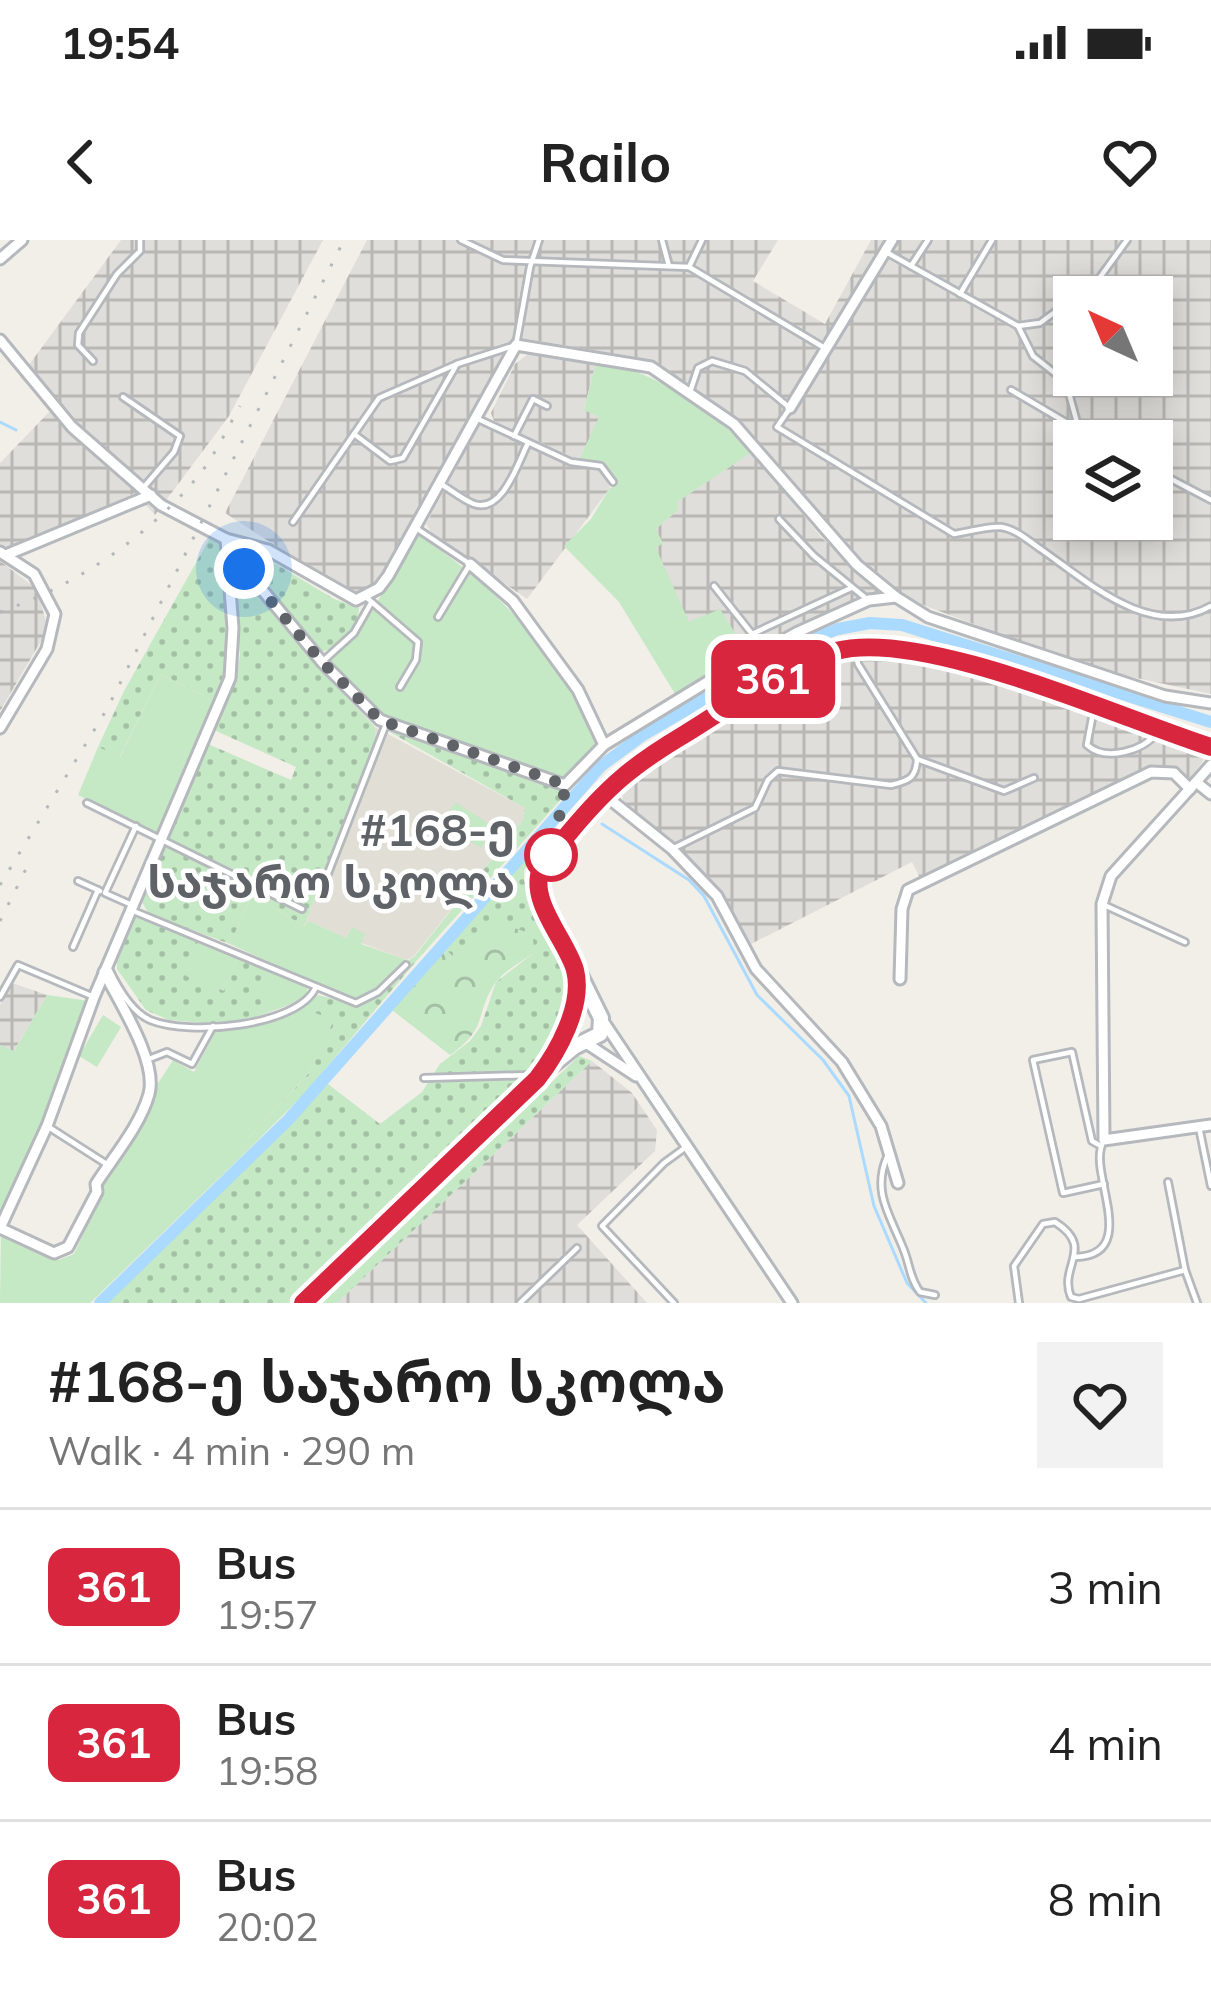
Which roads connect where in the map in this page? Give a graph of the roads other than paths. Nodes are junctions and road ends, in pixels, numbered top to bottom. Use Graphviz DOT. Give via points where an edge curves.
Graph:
graph roads {
  1 [pos="22,240"];
  2 [pos="140,240"];
  3 [pos="461,240"];
  4 [pos="539,240"];
  5 [pos="662,240"];
  6 [pos="702,240"];
  7 [pos="892,240"];
  8 [pos="928,240"];
  9 [pos="992,240"];
  10 [pos="1126,240"];
  11 [pos="886,252"];
  12 [pos="0,260"];
  13 [pos="534,262"];
  14 [pos="669,266"];
  15 [pos="911,266"];
  16 [pos="689,267"];
  17 [pos="1101,276"];
  18 [pos="960,294"];
  19 [pos="1053,313"];
  20 [pos="1018,326"];
  21 [pos="0,340"];
  22 [pos="516,345"];
  23 [pos="827,350"];
  24 [pos="94,361"];
  25 [pos="457,364"];
  26 [pos="1011,389"];
  27 [pos="688,395"];
  28 [pos="123,397"];
  29 [pos="547,406"];
  30 [pos="790,408"];
  31 [pos="478,419"];
  32 [pos="1062,420"];
  33 [pos="1076,420"];
  34 [pos="353,434"];
  35 [pos="514,436"];
  36 [pos="528,442"];
  37 [pos="1173,480"];
  38 [pos="613,482"];
  39 [pos="441,484"];
  40 [pos="147,492"];
  41 [pos="1211,500"];
  42 [pos="778,520"];
  43 [pos="293,522"];
  44 [pos="416,528"];
  45 [pos="226,539"];
  46 [pos="3,554"];
  47 [pos="226,556"];
  48 [pos="470,564"];
  49 [pos="714,586"];
  50 [pos="850,587"];
  51 [pos="896,597"];
  52 [pos="368,600"];
  53 [pos="868,600"];
  54 [pos="1211,606"];
  55 [pos="438,616"];
  56 [pos="855,648"];
  57 [pos="322,662"];
  58 [pos="400,687"];
  59 [pos="1211,703"];
  60 [pos="1095,708"];
  61 [pos="386,724"];
  62 [pos="0,728"];
  63 [pos="1160,730"];
  64 [pos="604,745"];
  65 [pos="1211,747"];
  66 [pos="917,758"];
  67 [pos="1211,765"];
  68 [pos="1034,778"];
  69 [pos="1193,785"];
  70 [pos="602,793"];
  71 [pos="1211,794"];
  72 [pos="87,803"];
  73 [pos="136,826"];
  74 [pos="162,839"];
  75 [pos="672,849"];
  76 [pos="79,880"];
  77 [pos="325,880"];
  78 [pos="102,891"];
  79 [pos="1102,904"];
  80 [pos="132,908"];
  81 [pos="302,909"];
  82 [pos="1185,943"];
  83 [pos="74,947"];
  84 [pos="406,965"];
  85 [pos="574,966"];
  86 [pos="106,968"];
  87 [pos="900,979"];
  88 [pos="316,987"];
  89 [pos="0,997"];
  90 [pos="94,997"];
  91 [pos="599,1015"];
  92 [pos="569,1020"];
  93 [pos="213,1026"];
  94 [pos="585,1042"];
  95 [pos="145,1060"];
  96 [pos="539,1077"];
  97 [pos="424,1078"];
  98 [pos="640,1079"];
  99 [pos="47,1126"];
  100 [pos="1211,1126"];
  101 [pos="1198,1127"];
  102 [pos="1102,1143"];
  103 [pos="686,1147"];
  104 [pos="889,1152"];
  105 [pos="108,1165"];
  106 [pos="1168,1182"];
  107 [pos="898,1183"];
  108 [pos="1104,1184"];
  109 [pos="1211,1186"];
  110 [pos="0,1228"];
  111 [pos="578,1248"];
  112 [pos="1075,1257"];
  113 [pos="1185,1270"];
  114 [pos="935,1295"];
  115 [pos="304,1303"];
  116 [pos="520,1303"];
  117 [pos="674,1303"];
  118 [pos="792,1303"];
  119 [pos="1019,1303"];
  120 [pos="1198,1303"];
  1 -- 12 [label="street"];
  2 -- 24 [label="lane" via="140,251 79,333 78,345"];
  3 -- 13 [label="lane" via="502,260"];
  4 -- 13 [label="lane"];
  5 -- 14 [label="lane"];
  6 -- 16 [label="lane"];
  7 -- 11 [label="street"];
  8 -- 15 [label="lane"];
  9 -- 18 [label="lane"];
  10 -- 17 [label="lane"];
  11 -- 15 [label="lane"];
  11 -- 23 [label="street"];
  13 -- 14 [label="lane"];
  13 -- 22 [label="lane"];
  14 -- 16 [label="lane"];
  15 -- 18 [label="lane"];
  16 -- 23 [label="lane"];
  18 -- 20 [label="lane"];
  19 -- 20 [label="lane"];
  20 -- 33 [label="lane" via="1033,356 1066,382"];
  21 -- 40 [label="street" via="72,427"];
  22 -- 25 [label="lane"];
  22 -- 27 [label="street" via="651,367"];
  22 -- 31 [label="street"];
  23 -- 30 [label="street"];
  25 -- 34 [label="lane" via="379,398"];
  25 -- 34 [label="lane" via="403,458 390,461"];
  26 -- 32 [label="lane"];
  27 -- 30 [label="lane" via="698,368 712,361 745,371"];
  27 -- 51 [label="street" via="734,424 832,540"];
  28 -- 40 [label="lane" via="180,436"];
  29 -- 35 [label="lane" via="533,399"];
  30 -- 54 [label="lane" via="777,427 954,534 1000,527 1021,535 1119,604 1165,617"];
  31 -- 35 [label="lane"];
  31 -- 39 [label="street"];
  34 -- 43 [label="lane"];
  35 -- 36 [label="lane"];
  36 -- 38 [label="lane" via="601,466"];
  36 -- 39 [label="lane" via="505,488 486,505"];
  37 -- 41 [label="lane"];
  39 -- 44 [label="street"];
  40 -- 45 [label="street"];
  40 -- 46 [label="street"];
  42 -- 50 [label="lane"];
  44 -- 48 [label="lane"];
  44 -- 52 [label="street"];
  45 -- 47 [label="street"];
  45 -- 52 [label="street" via="268,550 346,596"];
  46 -- 62 [label="street" via="34,574 56,614 47,649"];
  47 -- 57 [label="street"];
  47 -- 74 [label="street" via="230,678"];
  48 -- 55 [label="lane"];
  48 -- 64 [label="street" via="513,601 578,690"];
  49 -- 50 [label="lane" via="752,634"];
  50 -- 53 [label="lane"];
  51 -- 53 [label="street"];
  51 -- 59 [label="street" via="993,640 1165,696"];
  52 -- 57 [label="lane" via="354,633"];
  52 -- 58 [label="lane" via="418,643"];
  53 -- 64 [label="street" via="717,676"];
  56 -- 60 [label="street" via="963,662"];
  56 -- 66 [label="lane"];
  56 -- 70 [label="street" via="780,675 639,761"];
  57 -- 61 [label="street"];
  60 -- 63 [label="street"];
  60 -- 63 [label="lane" via="1087,727 1094,752 1108,756"];
  61 -- 64 [label="street" via="566,785"];
  61 -- 77 [label="lane"];
  63 -- 65 [label="street"];
  66 -- 68 [label="lane" via="1004,790"];
  66 -- 75 [label="lane" via="909,781 891,784 778,771 755,808"];
  67 -- 69 [label="street"];
  69 -- 71 [label="street"];
  69 -- 79 [label="street" via="1111,876"];
  69 -- 87 [label="street" via="1151,772 908,890"];
  70 -- 75 [label="street"];
  70 -- 85 [label="street" via="539,876"];
  72 -- 73 [label="lane"];
  73 -- 74 [label="lane"];
  73 -- 78 [label="lane"];
  74 -- 80 [label="street"];
  74 -- 81 [label="lane"];
  75 -- 104 [label="street" via="717,896 756,969 842,1062"];
  76 -- 78 [label="lane"];
  78 -- 80 [label="lane"];
  78 -- 83 [label="lane"];
  79 -- 82 [label="lane"];
  79 -- 102 [label="street"];
  80 -- 86 [label="street"];
  80 -- 88 [label="lane"];
  84 -- 88 [label="lane" via="356,1003"];
  85 -- 91 [label="street"];
  85 -- 92 [label="street"];
  86 -- 90 [label="street"];
  86 -- 93 [label="lane" via="149,1020"];
  86 -- 95 [label="street"];
  88 -- 93 [label="lane" via="301,1006 249,1024"];
  89 -- 90 [label="lane" via="18,965"];
  90 -- 99 [label="street"];
  91 -- 92 [label="street" via="584,1008"];
  91 -- 94 [label="street" via="600,1034"];
  91 -- 98 [label="street"];
  92 -- 94 [label="street" via="572,1036"];
  92 -- 96 [label="street"];
  93 -- 95 [label="lane" via="191,1064 166,1052"];
  94 -- 96 [label="street"];
  94 -- 98 [label="street"];
  95 -- 105 [label="street" via="149,1093"];
  96 -- 97 [label="lane"];
  96 -- 115 [label="street"];
  98 -- 103 [label="street"];
  99 -- 105 [label="lane"];
  99 -- 110 [label="street"];
  100 -- 101 [label="street"];
  101 -- 102 [label="street"];
  101 -- 109 [label="lane"];
  102 -- 108 [label="lane"];
  102 -- 108 [label="lane" via="1092,1141 1072,1052 1033,1060 1063,1193"];
  103 -- 117 [label="lane" via="602,1226"];
  103 -- 118 [label="street"];
  104 -- 107 [label="street"];
  104 -- 114 [label="lane" via="878,1178 889,1219 910,1279"];
  105 -- 110 [label="street" via="73,1241 59,1252"];
  106 -- 113 [label="lane"];
  108 -- 112 [label="lane" via="1110,1206 1102,1246"];
  111 -- 116 [label="lane"];
  112 -- 113 [label="lane" via="1067,1286 1079,1299"];
  112 -- 119 [label="lane" via="1064,1228 1042,1224 1014,1266"];
  113 -- 120 [label="lane"];
}
